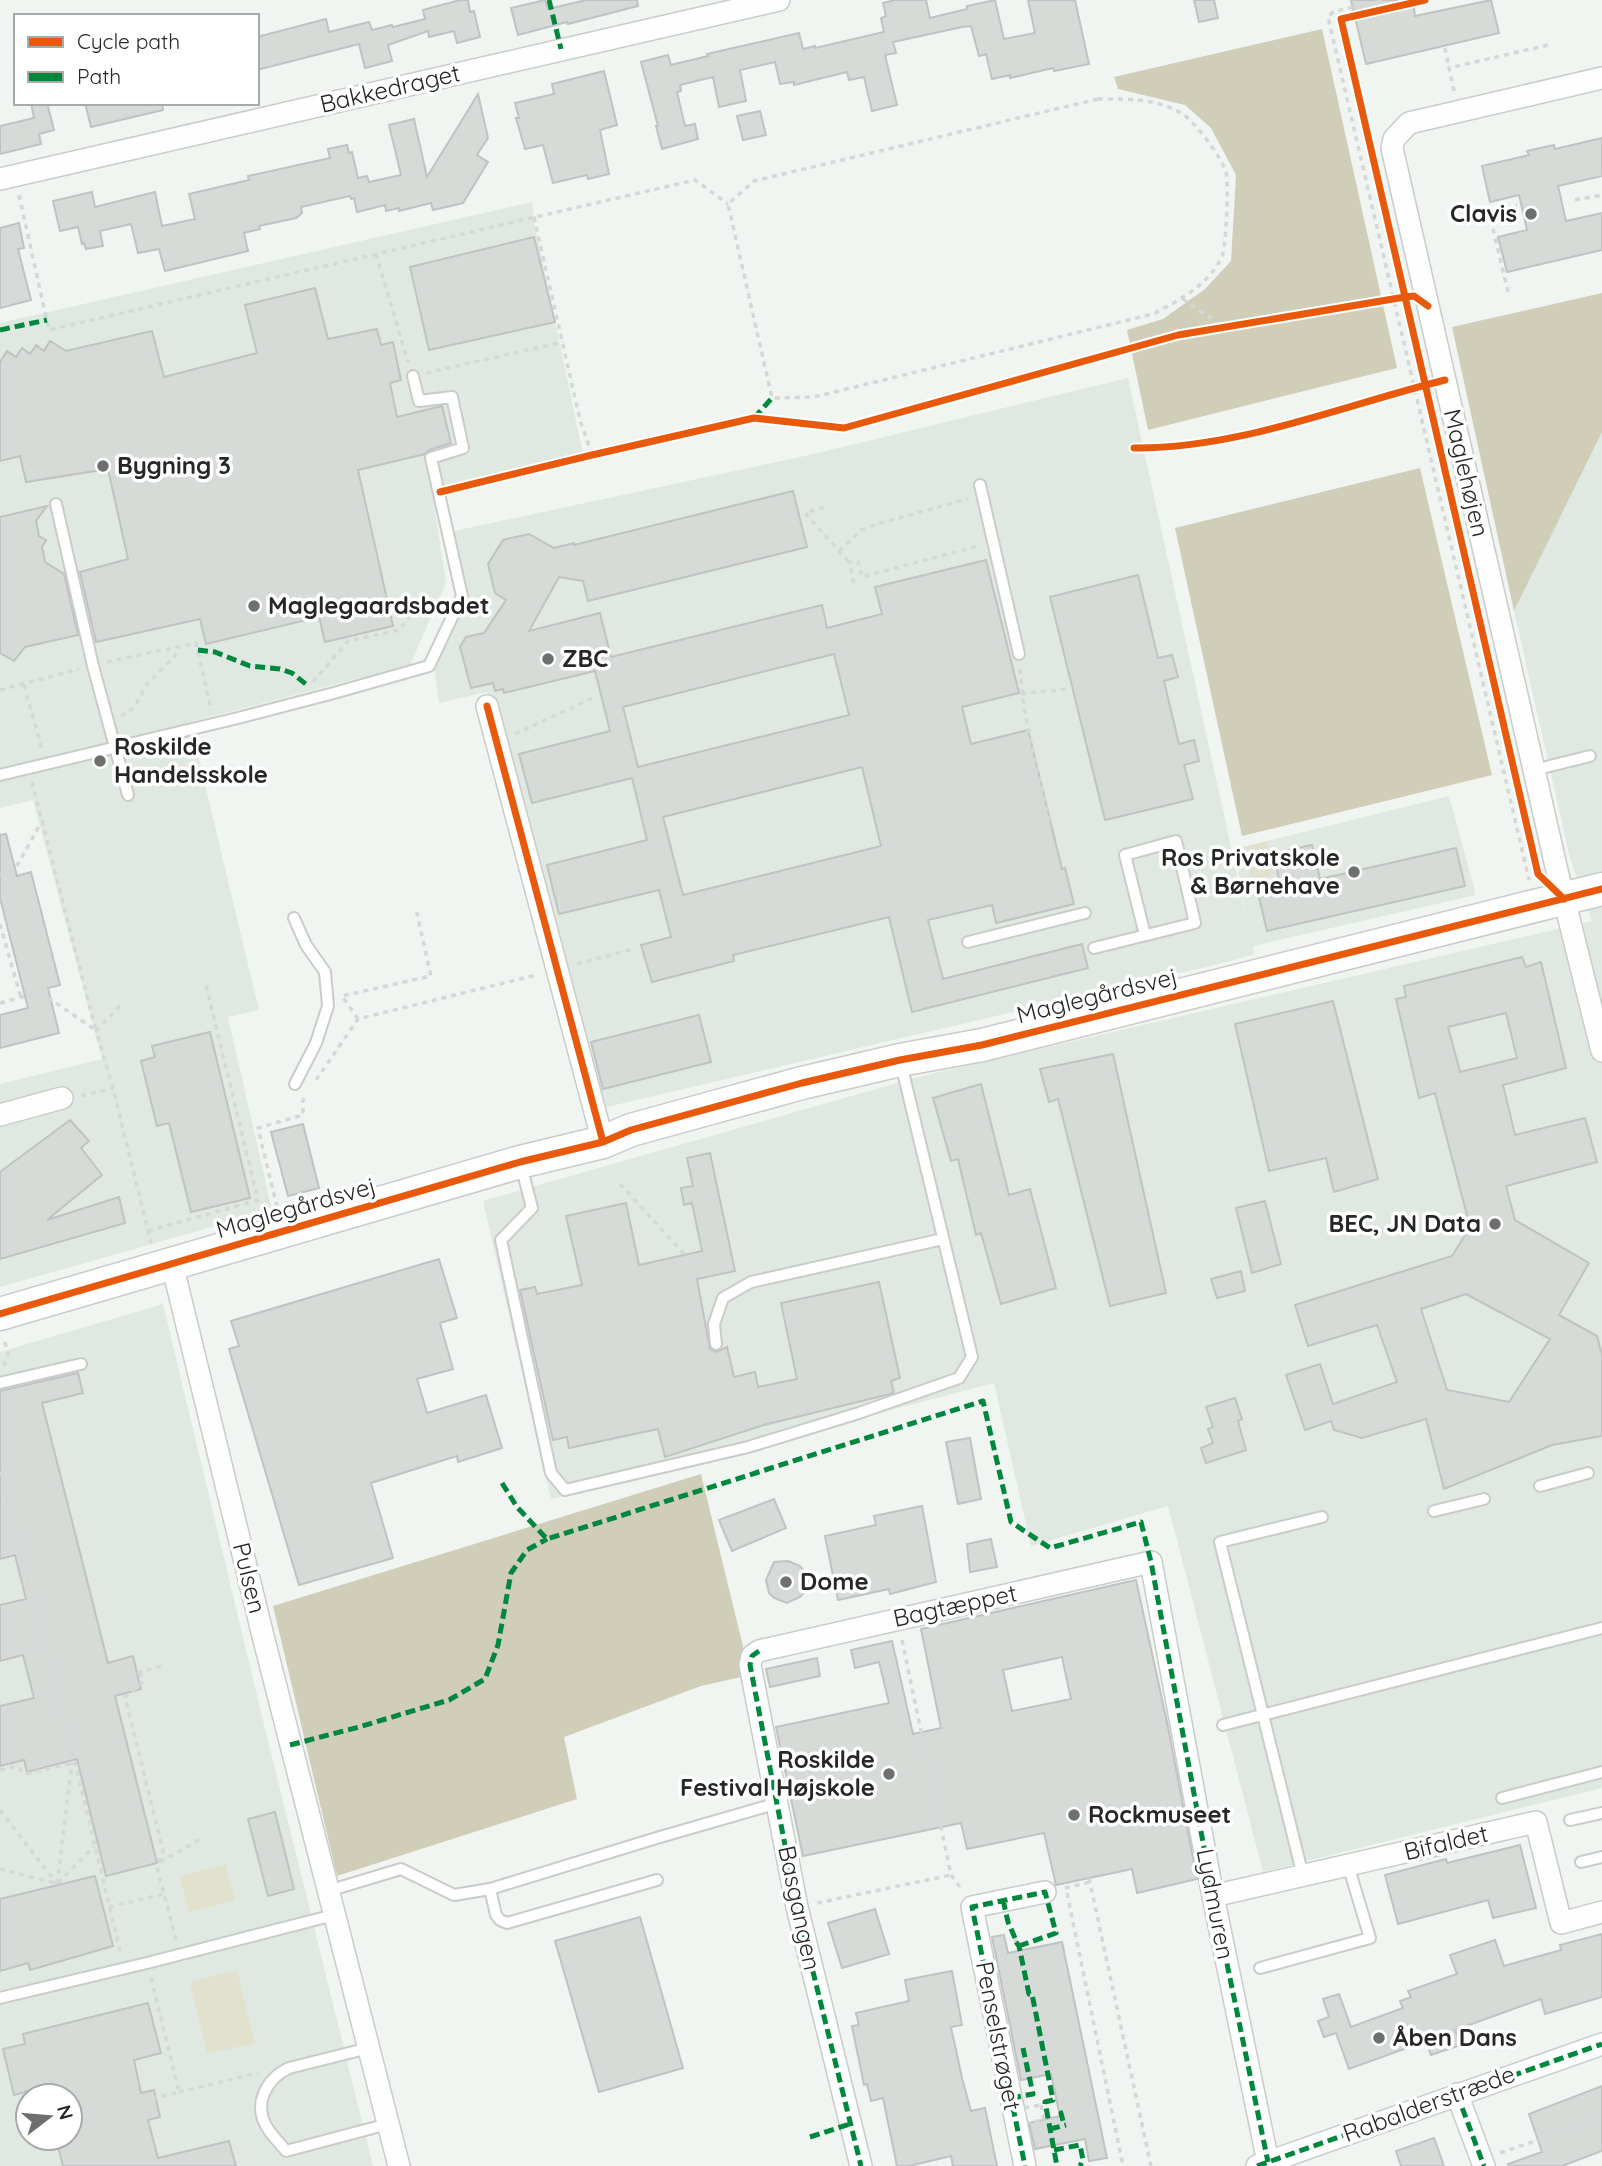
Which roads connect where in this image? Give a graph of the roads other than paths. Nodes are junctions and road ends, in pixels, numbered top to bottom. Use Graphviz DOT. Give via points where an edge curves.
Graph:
graph roads {
  1 [pos="779,0"];
  2 [pos="1602,78"];
  3 [pos="7,178"];
  4 [pos="413,376"];
  5 [pos="982,490"];
  6 [pos="56,504"];
  7 [pos="1019,654"];
  8 [pos="487,706"];
  9 [pos="115,746"];
  10 [pos="1590,756"];
  11 [pos="1534,770"];
  12 [pos="0,775"];
  13 [pos="128,795"];
  14 [pos="1602,889"];
  15 [pos="1549,903"];
  16 [pos="1085,913"];
  17 [pos="294,918"];
  18 [pos="1145,935"];
  19 [pos="968,942"];
  20 [pos="1094,948"];
  21 [pos="1602,1051"];
  22 [pos="900,1060"];
  23 [pos="295,1084"];
  24 [pos="65,1098"];
  25 [pos="0,1115"];
  26 [pos="603,1142"];
  27 [pos="520,1162"];
  28 [pos="943,1239"];
  29 [pos="165,1266"];
  30 [pos="0,1314"];
  31 [pos="716,1344"];
  32 [pos="80,1364"];
  33 [pos="3,1382"];
  34 [pos="1588,1473"];
  35 [pos="1540,1486"];
  36 [pos="1484,1499"];
  37 [pos="1434,1511"];
  38 [pos="1322,1517"];
  39 [pos="1151,1562"];
  40 [pos="1602,1628"];
  41 [pos="759,1651"];
  42 [pos="1262,1715"];
  43 [pos="1223,1725"];
  44 [pos="1602,1772"];
  45 [pos="1502,1798"];
  46 [pos="778,1804"];
  47 [pos="1602,1813"];
  48 [pos="1570,1820"];
  49 [pos="1602,1857"];
  50 [pos="1581,1862"];
  51 [pos="1348,1866"];
  52 [pos="1303,1876"];
  53 [pos="657,1880"];
  54 [pos="490,1889"];
  55 [pos="1056,1890"];
  56 [pos="328,1891"];
  57 [pos="1214,1901"];
  58 [pos="1602,1912"];
  59 [pos="334,1915"];
  60 [pos="1260,1968"];
  61 [pos="0,1998"];
  62 [pos="1602,2044"];
  63 [pos="369,2048"];
  64 [pos="1457,2094"];
  65 [pos="388,2124"];
  66 [pos="1272,2163"];
  67 [pos="1483,2163"];
  68 [pos="399,2166"];
  69 [pos="861,2166"];
  70 [pos="1025,2166"];
  1 -- 3 [label="street, Bakkedraget"];
  2 -- 11 [label="street, Maglehøjen" via="1409,122 1392,148"];
  4 -- 9 [label="lane" via="419,401 453,397 463,448 431,458 462,596 429,666"];
  5 -- 7 [label="lane"];
  6 -- 9 [label="lane"];
  8 -- 26 [label="street"];
  9 -- 12 [label="lane"];
  9 -- 13 [label="lane"];
  10 -- 11 [label="lane"];
  11 -- 15 [label="street, Maglehøjen"];
  14 -- 15 [label="street, Maglegårdsvej"];
  15 -- 21 [label="street, Maglehøjen"];
  15 -- 22 [label="street, Maglegårdsvej" via="982,1045"];
  16 -- 19 [label="lane"];
  17 -- 23 [label="lane" via="306,946 325,972 328,1006"];
  18 -- 18 [label="lane" via="1125,855 1176,841 1195,923"];
  18 -- 20 [label="lane"];
  22 -- 26 [label="street, Maglegårdsvej" via="631,1130"];
  22 -- 28 [label="lane"];
  24 -- 25 [label="street"];
  26 -- 27 [label="street, Maglegårdsvej"];
  27 -- 28 [label="lane" via="532,1208 501,1240 551,1473 565,1490 748,1447 959,1378 972,1357"];
  27 -- 29 [label="street, Maglegårdsvej"];
  28 -- 31 [label="lane" via="751,1282 723,1298 714,1324"];
  29 -- 30 [label="street, Maglegårdsvej"];
  29 -- 56 [label="street, Pulsen"];
  32 -- 33 [label="lane"];
  34 -- 35 [label="lane"];
  36 -- 37 [label="lane"];
  38 -- 42 [label="lane" via="1220,1542"];
  39 -- 41 [label="street, Bagtæppet"];
  39 -- 57 [label="street, Lydmuren"];
  40 -- 42 [label="lane"];
  41 -- 46 [label="street, Basgangen" via="750,1665"];
  42 -- 43 [label="lane"];
  42 -- 52 [label="lane"];
  44 -- 45 [label="lane"];
  46 -- 54 [label="lane"];
  46 -- 69 [label="street, Basgangen" via="797,1907"];
  47 -- 48 [label="lane"];
  49 -- 50 [label="lane"];
  51 -- 52 [label="street, Bifaldet"];
  51 -- 58 [label="street, Bifaldet" via="1536,1822 1561,1923"];
  51 -- 60 [label="lane" via="1370,1938"];
  52 -- 57 [label="street, Bifaldet"];
  53 -- 54 [label="lane" via="507,1923 496,1915"];
  54 -- 56 [label="lane" via="454,1895 401,1869"];
  55 -- 70 [label="street, Penselstrøget" via="972,1907"];
  56 -- 59 [label="street, Pulsen"];
  57 -- 66 [label="street, Lydmuren"];
  59 -- 61 [label="lane"];
  59 -- 63 [label="street, Pulsen"];
  62 -- 64 [label="street, Rabalderstræde"];
  63 -- 65 [label="street, Pulsen"];
  63 -- 65 [label="lane" via="277,2074 263,2094 263,2118 286,2151"];
  64 -- 66 [label="street, Rabalderstræde"];
  64 -- 67 [label="street"];
  65 -- 68 [label="street, Pulsen"];
}
